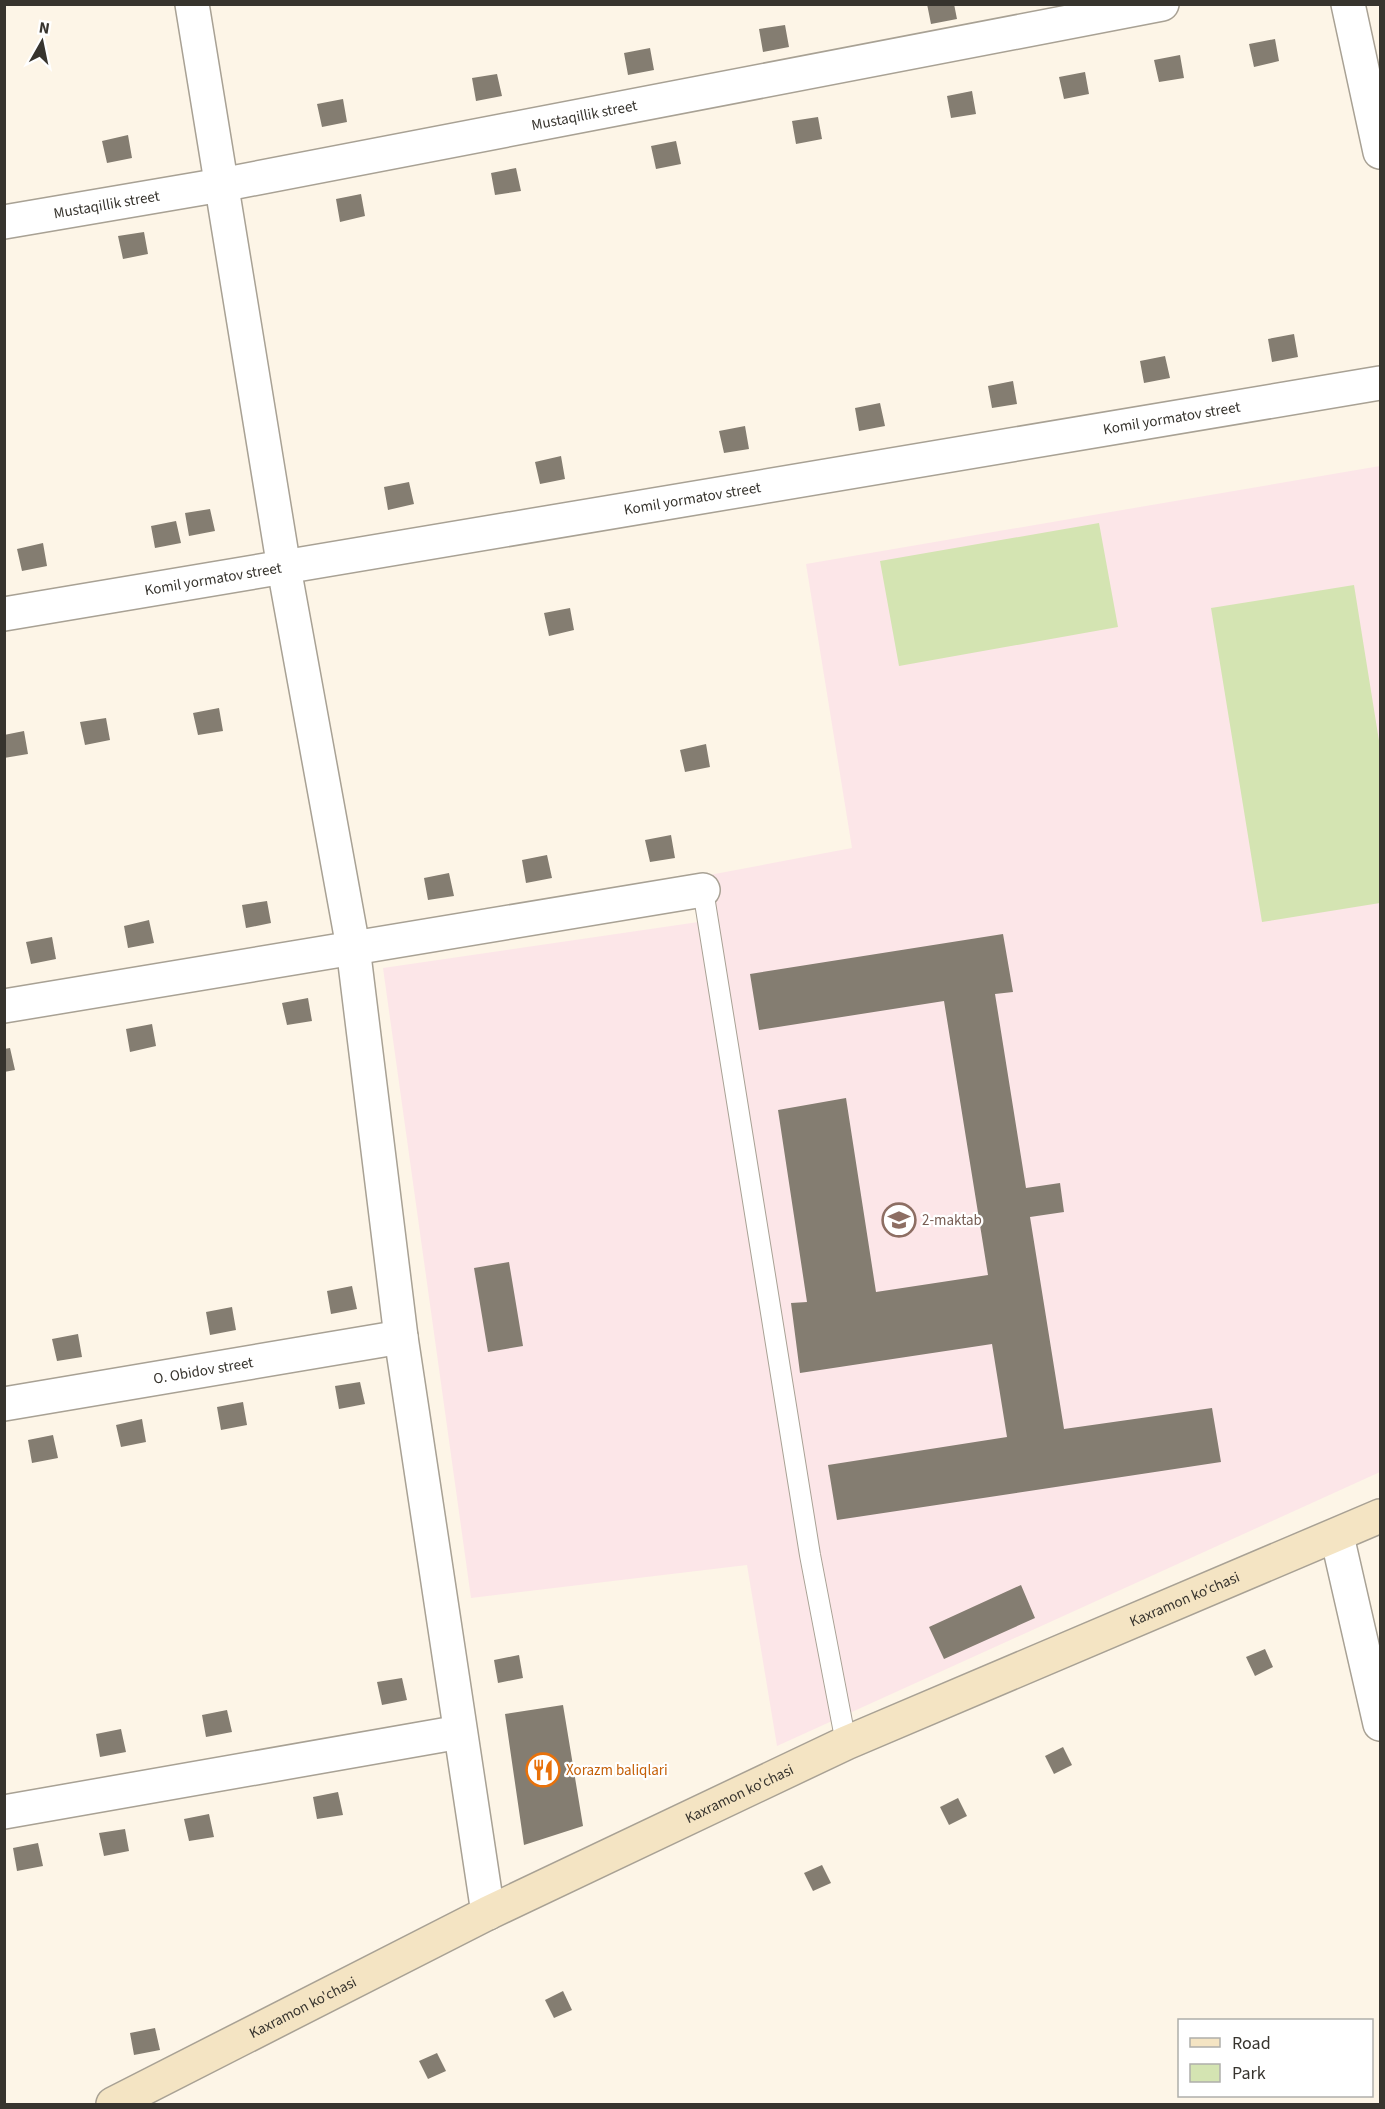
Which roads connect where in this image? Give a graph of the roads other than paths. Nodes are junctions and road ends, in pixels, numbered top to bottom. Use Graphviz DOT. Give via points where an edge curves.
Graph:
graph roads {
  1 [pos="192,4"];
  2 [pos="1162,4"];
  3 [pos="1348,4"];
  4 [pos="1380,152"];
  5 [pos="221,185"];
  6 [pos="4,222"];
  7 [pos="1380,383"];
  8 [pos="284,568"];
  9 [pos="4,614"];
  10 [pos="703,890"];
  11 [pos="353,947"];
  12 [pos="4,1006"];
  13 [pos="401,1337"];
  14 [pos="4,1404"];
  15 [pos="1380,1516"];
  16 [pos="1337,1536"];
  17 [pos="1380,1724"];
  18 [pos="460,1732"];
  19 [pos="846,1743"];
  20 [pos="4,1812"];
  21 [pos="488,1913"];
  22 [pos="113,2104"];
  1 -- 5 [label="street"];
  2 -- 5 [label="street, Mustaqillik street"];
  3 -- 4 [label="street"];
  5 -- 6 [label="street, Mustaqillik street"];
  5 -- 8 [label="street"];
  7 -- 8 [label="street, Komil yormatov street"];
  8 -- 9 [label="street, Komil yormatov street"];
  8 -- 11 [label="street"];
  10 -- 11 [label="street"];
  10 -- 19 [label="lane" via="810,1555"];
  11 -- 12 [label="street"];
  11 -- 13 [label="street"];
  13 -- 14 [label="street, O. Obidov street"];
  13 -- 18 [label="street"];
  15 -- 16 [label="street, Kaxramon ko'chasi"];
  16 -- 17 [label="street"];
  16 -- 19 [label="street, Kaxramon ko'chasi"];
  18 -- 20 [label="street"];
  18 -- 21 [label="street"];
  19 -- 21 [label="street, Kaxramon ko'chasi"];
  21 -- 22 [label="street, Kaxramon ko'chasi"];
}
